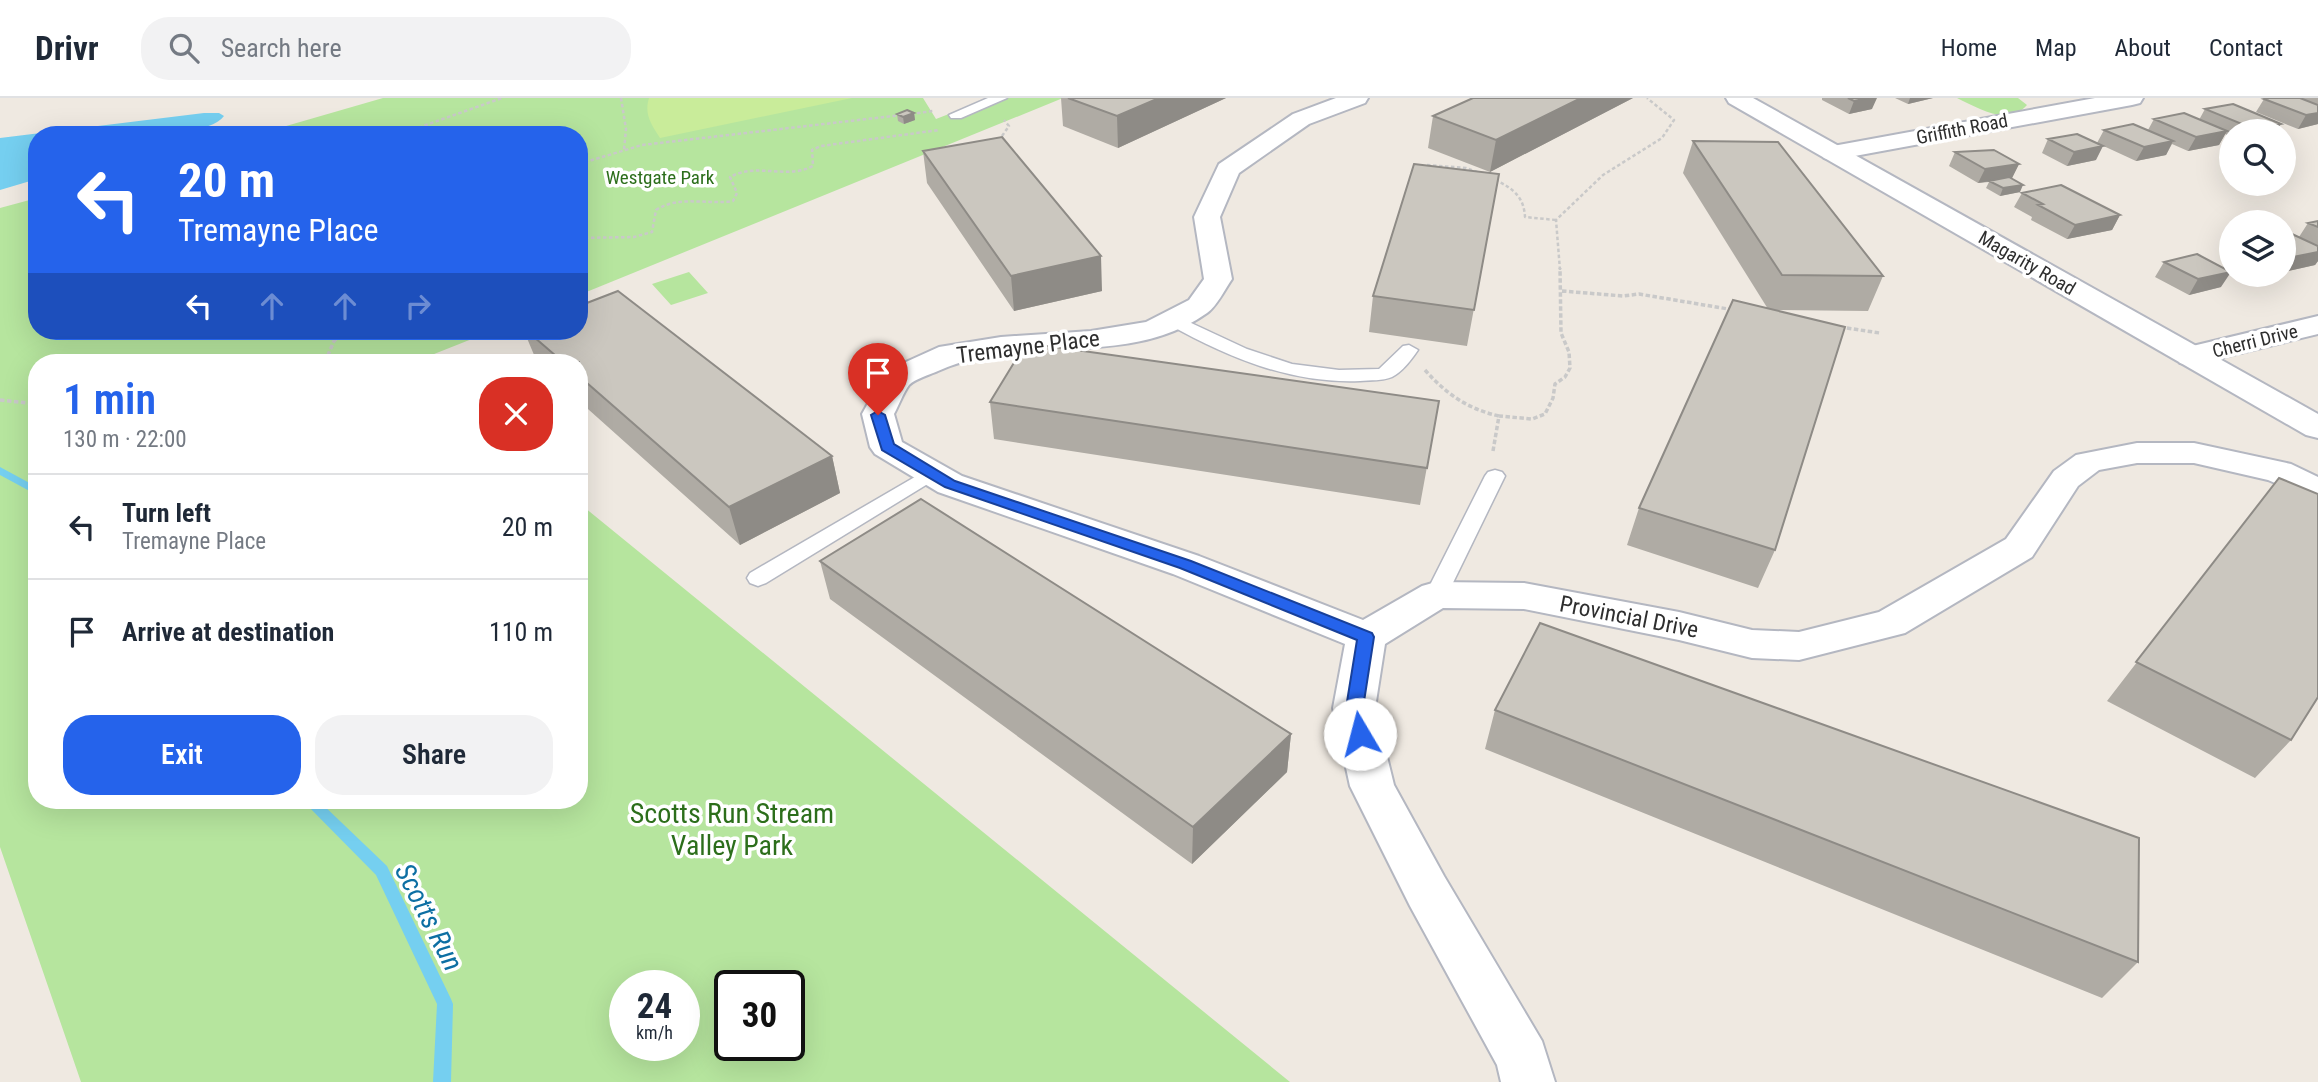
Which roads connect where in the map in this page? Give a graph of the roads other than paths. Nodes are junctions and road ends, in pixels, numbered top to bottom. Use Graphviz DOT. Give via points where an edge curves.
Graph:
graph roads {
  1 [pos="1000,98"];
  2 [pos="1357,98"];
  3 [pos="1737,98"];
  4 [pos="2132,98"];
  5 [pos="961,117"];
  6 [pos="1833,153"];
  7 [pos="1174,320"];
  8 [pos="2318,325"];
  9 [pos="1409,350"];
  10 [pos="2191,356"];
  11 [pos="2318,428"];
  12 [pos="932,473"];
  13 [pos="1495,476"];
  14 [pos="2318,490"];
  15 [pos="758,578"];
  16 [pos="1436,595"];
  17 [pos="1366,637"];
  18 [pos="1528,1082"];
  1 -- 5 [label="lane"];
  2 -- 7 [label="street, Tremayne Place" via="1301,119 1228,169 1207,217 1218,279 1199,306"];
  3 -- 6 [label="street, Magarity Road"];
  4 -- 6 [label="street, Griffith Road"];
  6 -- 10 [label="street, Magarity Road"];
  7 -- 9 [label="lane" via="1245,355 1350,377 1385,373"];
  7 -- 12 [label="street, Tremayne Place" via="1154,330 1091,340 950,354 897,378 878,415 887,447"];
  8 -- 10 [label="street, Cherri Drive"];
  10 -- 11 [label="street, Magarity Road"];
  12 -- 15 [label="lane"];
  12 -- 17 [label="street, Tremayne Place" via="950,484 1186,565"];
  13 -- 16 [label="lane"];
  14 -- 16 [label="street, Provincial Drive" via="2279,472 2194,453 2137,453 2088,462 2066,479 2019,548 1891,623 1799,646 1752,644 1524,596"];
  16 -- 17 [label="street"];
  17 -- 18 [label="street" via="1354,708 1372,786 1522,1059"];
}
